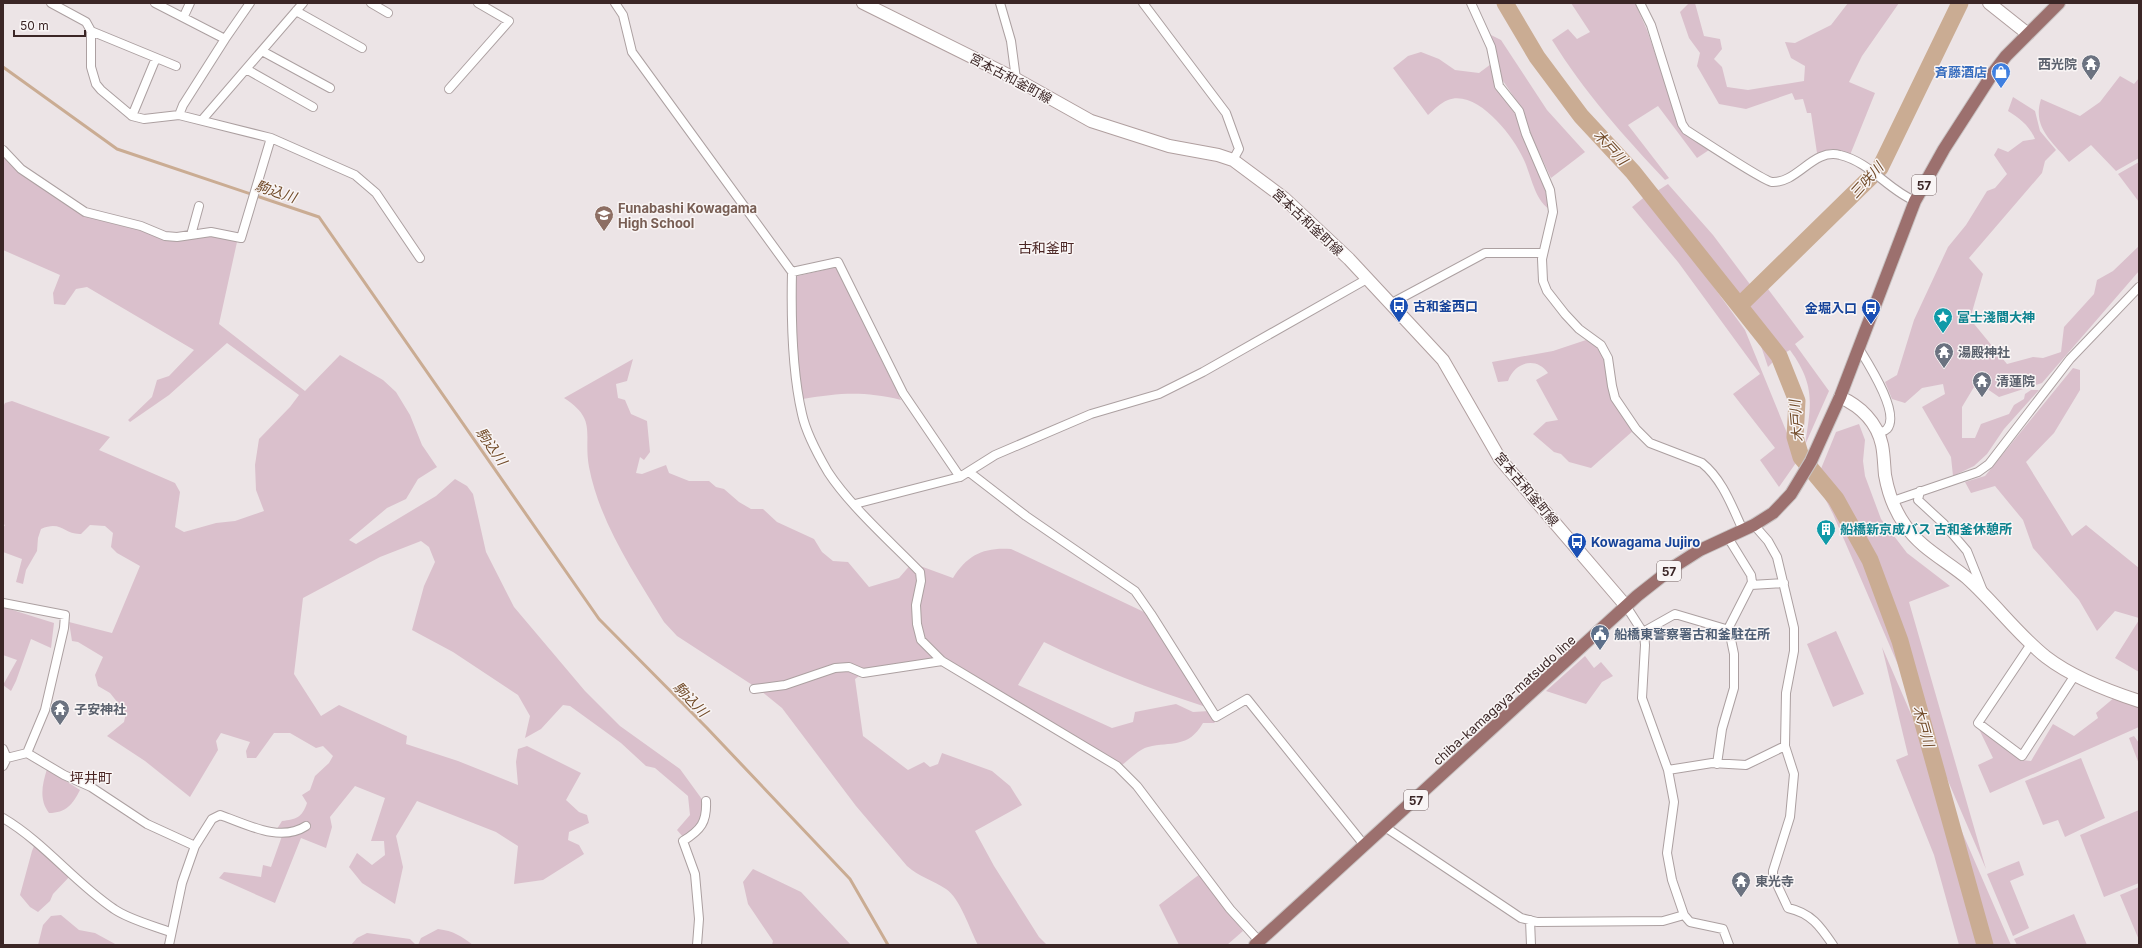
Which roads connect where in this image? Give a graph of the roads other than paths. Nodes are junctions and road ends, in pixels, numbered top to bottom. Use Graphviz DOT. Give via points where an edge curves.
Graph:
graph roads {
  1 [pos="51,3"];
  2 [pos="155,3"];
  3 [pos="190,3"];
  4 [pos="250,3"];
  5 [pos="303,3"];
  6 [pos="371,3"];
  7 [pos="478,3"];
  8 [pos="615,3"];
  9 [pos="863,3"];
  10 [pos="1000,3"];
  11 [pos="1143,3"];
  12 [pos="1471,3"];
  13 [pos="1640,3"];
  14 [pos="1989,3"];
  15 [pos="2059,3"];
  16 [pos="296,11"];
  17 [pos="388,13"];
  18 [pos="184,16"];
  19 [pos="91,31"];
  20 [pos="2028,34"];
  21 [pos="225,39"];
  22 [pos="362,48"];
  23 [pos="262,51"];
  24 [pos="156,58"];
  25 [pos="176,66"];
  26 [pos="246,69"];
  27 [pos="1016,79"];
  28 [pos="330,88"];
  29 [pos="449,89"];
  30 [pos="314,107"];
  31 [pos="179,115"];
  32 [pos="132,116"];
  33 [pos="202,120"];
  34 [pos="271,138"];
  35 [pos="3,150"];
  36 [pos="1232,160"];
  37 [pos="1915,201"];
  38 [pos="199,206"];
  39 [pos="191,235"];
  40 [pos="1543,253"];
  41 [pos="420,258"];
  42 [pos="792,272"];
  43 [pos="1368,279"];
  44 [pos="2139,287"];
  45 [pos="1390,304"];
  46 [pos="1858,347"];
  47 [pos="1840,397"];
  48 [pos="1879,433"];
  49 [pos="969,472"];
  50 [pos="960,477"];
  51 [pos="1920,490"];
  52 [pos="1893,501"];
  53 [pos="855,504"];
  54 [pos="1754,525"];
  55 [pos="1743,530"];
  56 [pos="1727,536"];
  57 [pos="1784,583"];
  58 [pos="1751,585"];
  59 [pos="1985,596"];
  60 [pos="3,603"];
  61 [pos="1626,606"];
  62 [pos="1728,629"];
  63 [pos="1643,632"];
  64 [pos="2031,644"];
  65 [pos="942,661"];
  66 [pos="2075,675"];
  67 [pos="754,689"];
  68 [pos="2139,701"];
  69 [pos="1785,746"];
  70 [pos="3,749"];
  71 [pos="27,753"];
  72 [pos="7,758"];
  73 [pos="1717,764"];
  74 [pos="3,766"];
  75 [pos="1668,770"];
  76 [pos="706,801"];
  77 [pos="3,818"];
  78 [pos="306,826"];
  79 [pos="1385,827"];
  80 [pos="195,846"];
  81 [pos="1365,846"];
  82 [pos="1684,915"];
  83 [pos="1530,920"];
  84 [pos="170,932"];
  85 [pos="1257,943"];
  86 [pos="169,945"];
  87 [pos="697,945"];
  88 [pos="1531,945"];
  89 [pos="1729,945"];
  90 [pos="1833,945"];
  1 -- 19 [label="street" via="86,22"];
  2 -- 18 [label="street"];
  3 -- 18 [label="street"];
  4 -- 21 [label="street"];
  5 -- 16 [label="street"];
  6 -- 17 [label="street"];
  7 -- 29 [label="street" via="509,21"];
  8 -- 42 [label="street" via="623,15 632,52"];
  9 -- 27 [label="street, 宮本古和釜町線"];
  10 -- 27 [label="street" via="1011,41"];
  11 -- 36 [label="street" via="1226,113 1239,149"];
  12 -- 40 [label="street" via="1491,47 1499,86 1519,111 1550,190 1553,212"];
  13 -- 37 [label="street" via="1651,25 1686,130 1767,181 1785,180 1826,155 1839,155 1875,173"];
  14 -- 20 [label="street"];
  15 -- 20 [label="main road, 57"];
  16 -- 22 [label="street"];
  16 -- 23 [label="street"];
  18 -- 21 [label="street"];
  19 -- 24 [label="street"];
  19 -- 32 [label="street" via="90,67 96,84"];
  20 -- 37 [label="main road, 57" via="1993,73 1944,149"];
  21 -- 31 [label="street"];
  23 -- 26 [label="street"];
  23 -- 28 [label="street"];
  24 -- 25 [label="street"];
  24 -- 32 [label="street"];
  26 -- 30 [label="street"];
  26 -- 33 [label="street"];
  27 -- 36 [label="street, 宮本古和釜町線" via="1091,121 1169,146"];
  31 -- 32 [label="street" via="144,119"];
  31 -- 33 [label="street"];
  33 -- 34 [label="street"];
  34 -- 39 [label="street" via="241,238 211,232"];
  34 -- 41 [label="street" via="355,175 376,193"];
  35 -- 39 [label="street" via="21,169 85,212 141,226 165,236"];
  36 -- 43 [label="street, 宮本古和釜町線" via="1284,198"];
  37 -- 46 [label="main road, 57"];
  38 -- 39 [label="street"];
  40 -- 45 [label="street" via="1484,253"];
  40 -- 55 [label="street" via="1547,291 1579,329 1601,346 1608,358 1615,398 1623,411 1650,443 1709,468 1724,489"];
  42 -- 50 [label="street" via="838,262 903,393"];
  42 -- 53 [label="street" via="791,316 802,414 807,431 828,471"];
  43 -- 45 [label="street, 宮本古和釜町線"];
  43 -- 49 [label="street" via="1159,394 1091,414 995,455"];
  44 -- 51 [label="street" via="2070,359 1989,464 1978,472"];
  45 -- 61 [label="street, 宮本古和釜町線" via="1450,370 1500,459"];
  46 -- 47 [label="main road, 57"];
  46 -- 48 [label="street" via="1888,403 1890,422 1887,429"];
  47 -- 48 [label="street" via="1863,412"];
  47 -- 54 [label="main road, chiba-kamagaya-matsudo line / 57" via="1802,477 1785,502"];
  48 -- 52 [label="street" via="1887,486"];
  49 -- 50 [label="street"];
  49 -- 81 [label="street" via="1026,516 1135,591 1216,717 1247,699"];
  50 -- 53 [label="street"];
  51 -- 52 [label="street"];
  51 -- 59 [label="street" via="1918,500 1944,524 1967,551"];
  52 -- 59 [label="street" via="1905,526 1918,541"];
  53 -- 65 [label="street" via="920,572 921,581 916,605 917,624 921,640"];
  54 -- 55 [label="main road, chiba-kamagaya-matsudo line / 57"];
  54 -- 57 [label="street" via="1768,541 1777,557"];
  55 -- 56 [label="main road, chiba-kamagaya-matsudo line / 57"];
  56 -- 58 [label="street" via="1751,575"];
  56 -- 61 [label="main road, chiba-kamagaya-matsudo line / 57" via="1675,566"];
  57 -- 58 [label="street"];
  57 -- 69 [label="street" via="1794,635 1794,651 1786,693"];
  58 -- 62 [label="street"];
  59 -- 64 [label="street"];
  60 -- 71 [label="street" via="65,615 45,710"];
  61 -- 63 [label="street"];
  61 -- 79 [label="main road, chiba-kamagaya-matsudo line / 57"];
  62 -- 63 [label="street" via="1675,614"];
  62 -- 73 [label="street" via="1734,654 1734,688 1722,729"];
  63 -- 75 [label="street" via="1645,645 1642,698"];
  64 -- 66 [label="street" via="2047,658"];
  64 -- 66 [label="street" via="1978,722 2022,756"];
  65 -- 67 [label="street" via="863,672 849,667 835,668 785,685"];
  65 -- 85 [label="street" via="1117,766 1136,786"];
  66 -- 68 [label="street"];
  69 -- 73 [label="street" via="1746,765"];
  69 -- 90 [label="street" via="1794,774 1790,817 1773,864 1773,876 1788,908 1813,918"];
  70 -- 72 [label="street"];
  71 -- 72 [label="street"];
  71 -- 80 [label="street" via="64,775 92,787 147,824"];
  72 -- 74 [label="street"];
  73 -- 75 [label="street"];
  75 -- 82 [label="street" via="1674,802 1667,853 1672,880"];
  76 -- 87 [label="street" via="706,816 696,833 683,841 695,874 699,919"];
  77 -- 84 [label="street" via="48,851 78,881 115,910"];
  78 -- 80 [label="street" via="291,833 271,832 220,815 212,819"];
  79 -- 81 [label="main road, chiba-kamagaya-matsudo line / 57"];
  79 -- 83 [label="street" via="1521,918"];
  80 -- 84 [label="street" via="182,883"];
  81 -- 85 [label="main road, chiba-kamagaya-matsudo line / 57"];
  82 -- 83 [label="street" via="1663,921"];
  82 -- 89 [label="street" via="1690,922 1723,929"];
  83 -- 88 [label="street"];
  84 -- 86 [label="street"];
}
